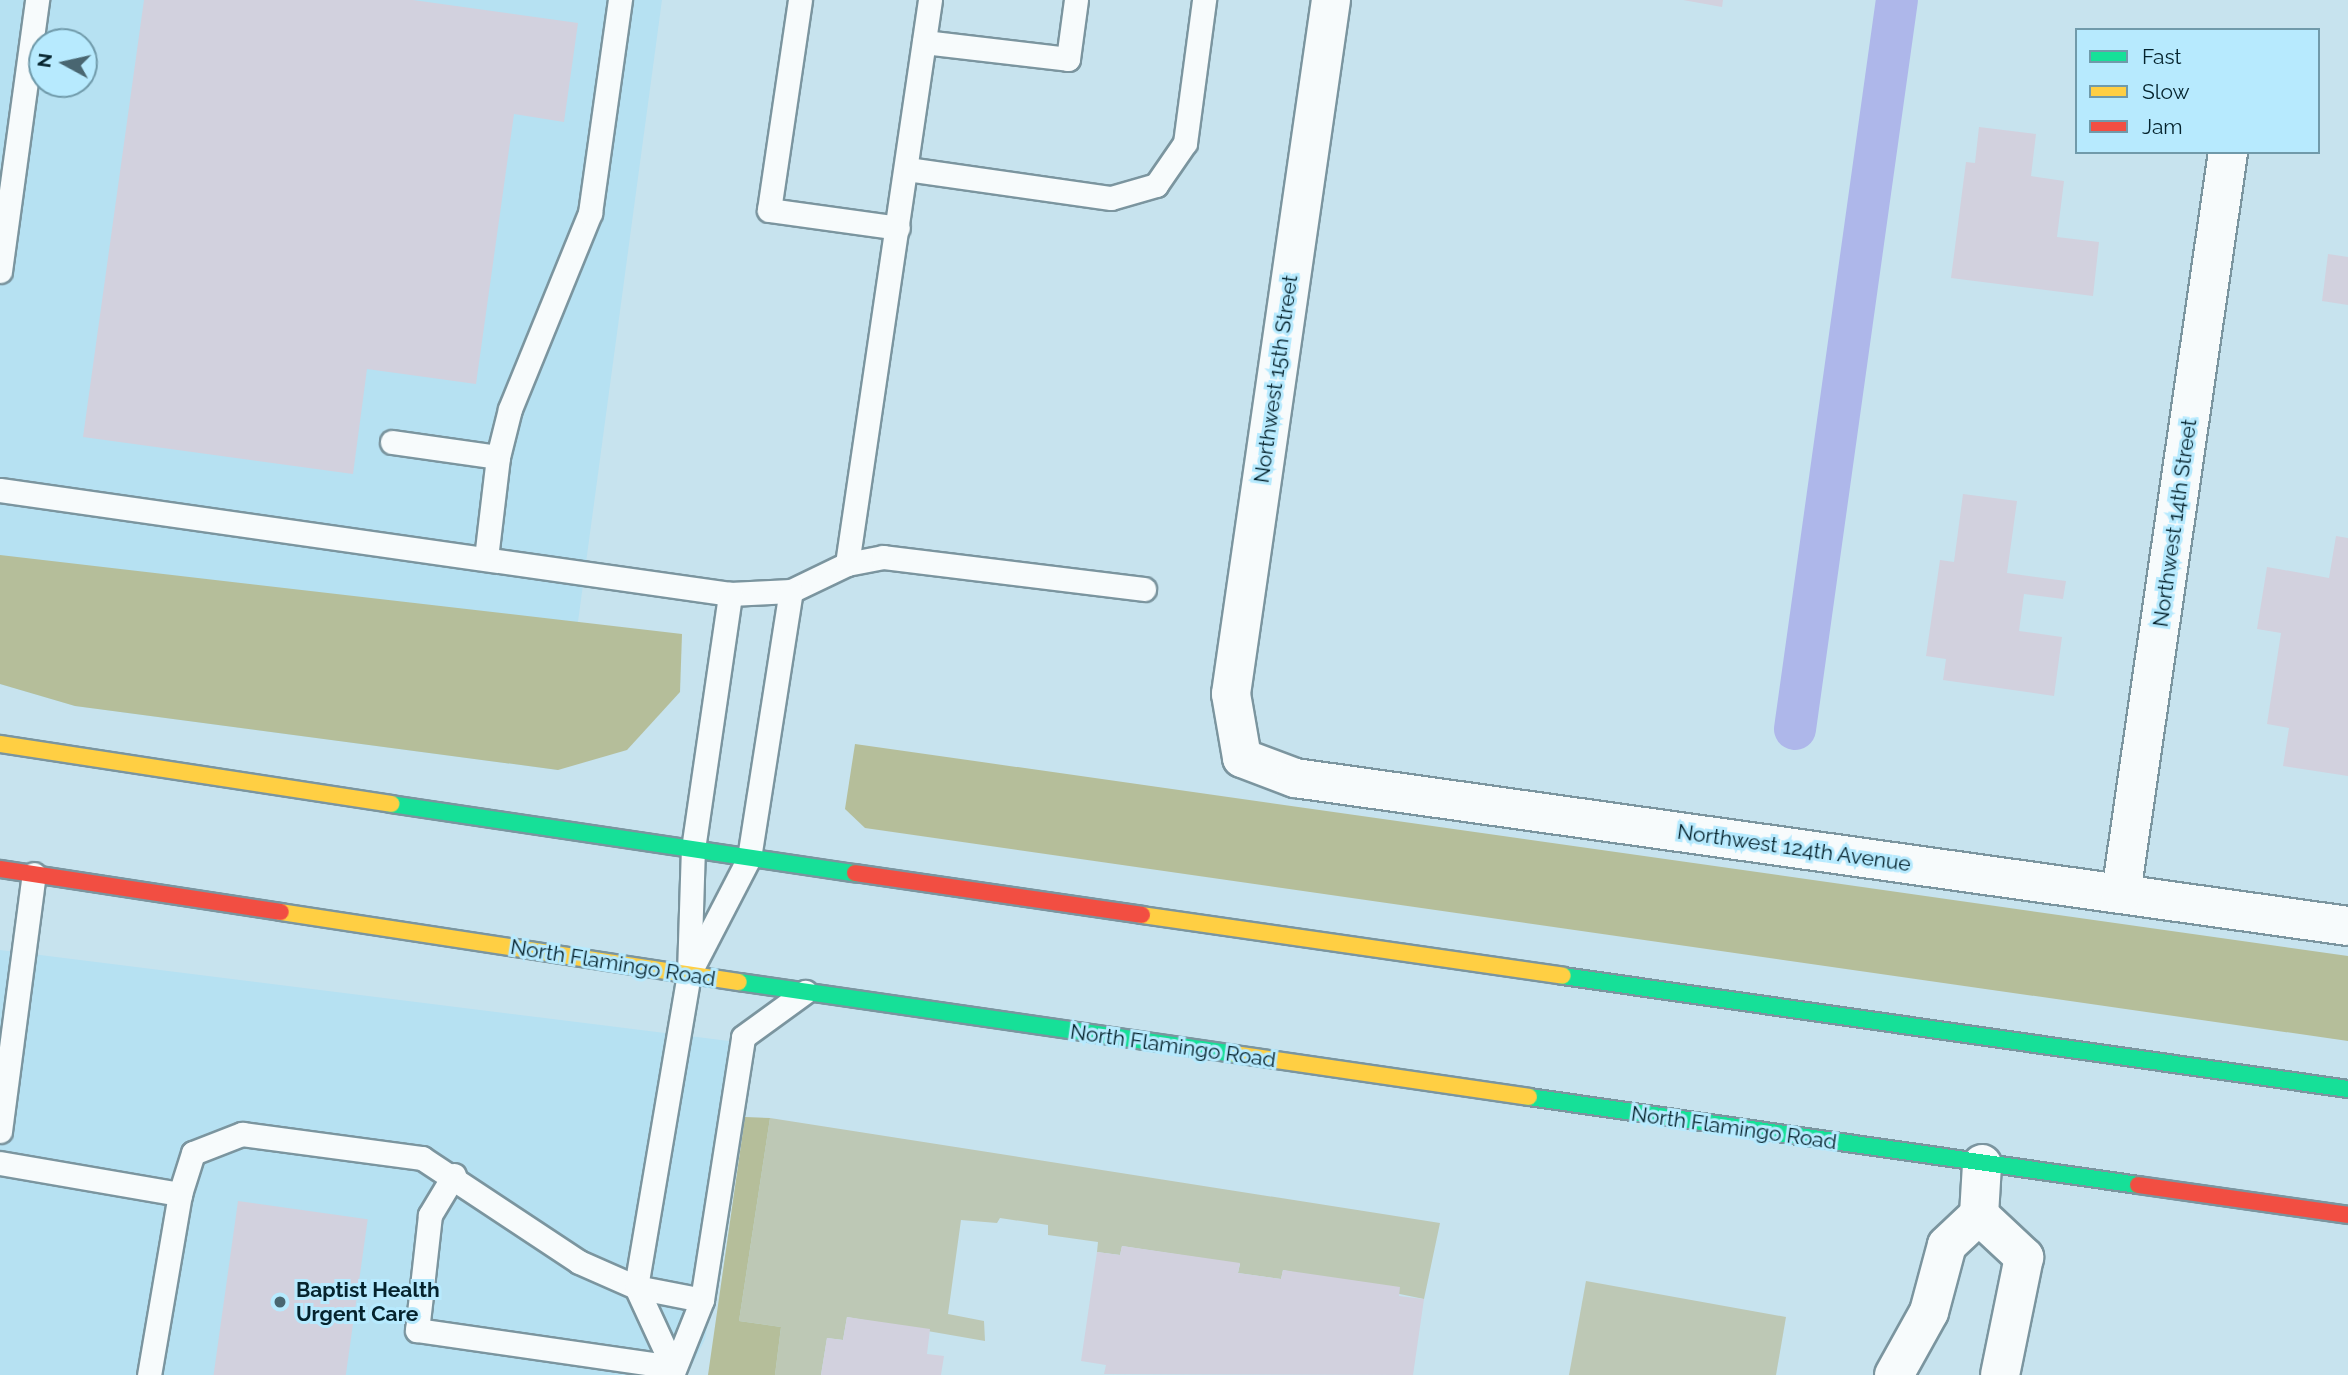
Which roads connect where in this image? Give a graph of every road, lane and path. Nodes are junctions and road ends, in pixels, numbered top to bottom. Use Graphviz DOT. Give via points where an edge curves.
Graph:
graph roads {
  1 [pos="37,0"];
  2 [pos="620,0"];
  3 [pos="800,0"];
  4 [pos="930,0"];
  5 [pos="1076,0"];
  6 [pos="1204,0"];
  7 [pos="1331,0"];
  8 [pos="924,42"];
  9 [pos="10,123"];
  10 [pos="2228,154"];
  11 [pos="907,169"];
  12 [pos="3,227"];
  13 [pos="898,228"];
  14 [pos="0,271"];
  15 [pos="391,442"];
  16 [pos="498,457"];
  17 [pos="0,490"];
  18 [pos="485,558"];
  19 [pos="847,564"];
  20 [pos="1144,589"];
  21 [pos="791,591"];
  22 [pos="730,594"];
  23 [pos="0,744"];
  24 [pos="1242,758"];
  25 [pos="693,849"];
  26 [pos="749,858"];
  27 [pos="0,869"];
  28 [pos="34,874"];
  29 [pos="2121,894"];
  30 [pos="2348,926"];
  31 [pos="689,974"];
  32 [pos="805,992"];
  33 [pos="2348,1089"];
  34 [pos="0,1131"];
  35 [pos="0,1163"];
  36 [pos="1982,1164"];
  37 [pos="454,1175"];
  38 [pos="180,1194"];
  39 [pos="1979,1215"];
  40 [pos="2348,1215"];
  41 [pos="636,1287"];
  42 [pos="702,1300"];
  43 [pos="1928,1312"];
  44 [pos="673,1371"];
  45 [pos="149,1375"];
  46 [pos="1894,1375"];
  47 [pos="1916,1375"];
  48 [pos="2000,1375"];
  1 -- 9 [label="lane"];
  2 -- 16 [label="lane" via="590,213 510,409"];
  3 -- 13 [label="lane" via="769,210"];
  4 -- 8 [label="lane"];
  5 -- 8 [label="lane" via="1068,60"];
  6 -- 11 [label="lane" via="1185,143 1156,185 1111,198"];
  7 -- 24 [label="street, Northwest 15th Street" via="1231,694"];
  8 -- 11 [label="lane"];
  9 -- 12 [label="lane"];
  10 -- 29 [label="street, Northwest 14th Street"];
  11 -- 13 [label="lane"];
  12 -- 14 [label="lane"];
  13 -- 19 [label="lane"];
  15 -- 16 [label="lane"];
  16 -- 18 [label="lane"];
  17 -- 18 [label="lane"];
  18 -- 22 [label="lane"];
  19 -- 20 [label="lane" via="883,557"];
  19 -- 21 [label="lane"];
  21 -- 22 [label="lane"];
  21 -- 26 [label="lane"];
  22 -- 25 [label="lane"];
  23 -- 25 [label="highway"];
  24 -- 29 [label="street, Northwest 124th Avenue" via="1295,778"];
  25 -- 26 [label="highway"];
  25 -- 31 [label="lane"];
  26 -- 31 [label="lane"];
  26 -- 33 [label="highway"];
  27 -- 28 [label="highway, North Flamingo Road"];
  28 -- 31 [label="highway, North Flamingo Road"];
  28 -- 34 [label="lane"];
  29 -- 30 [label="street, Northwest 124th Avenue"];
  31 -- 32 [label="highway, North Flamingo Road"];
  31 -- 41 [label="lane"];
  32 -- 36 [label="highway, North Flamingo Road"];
  32 -- 42 [label="lane" via="743,1037"];
  35 -- 38 [label="lane"];
  36 -- 39 [label="street"];
  36 -- 40 [label="highway, North Flamingo Road"];
  37 -- 38 [label="lane" via="422,1158 242,1134 193,1153"];
  37 -- 41 [label="lane" via="579,1262"];
  37 -- 44 [label="lane" via="430,1215 417,1330"];
  38 -- 45 [label="lane"];
  39 -- 43 [label="street" via="1947,1245"];
  39 -- 48 [label="street" via="2024,1257"];
  41 -- 42 [label="lane"];
  41 -- 44 [label="lane"];
  42 -- 44 [label="lane"];
  43 -- 46 [label="street"];
  43 -- 47 [label="street"];
}
